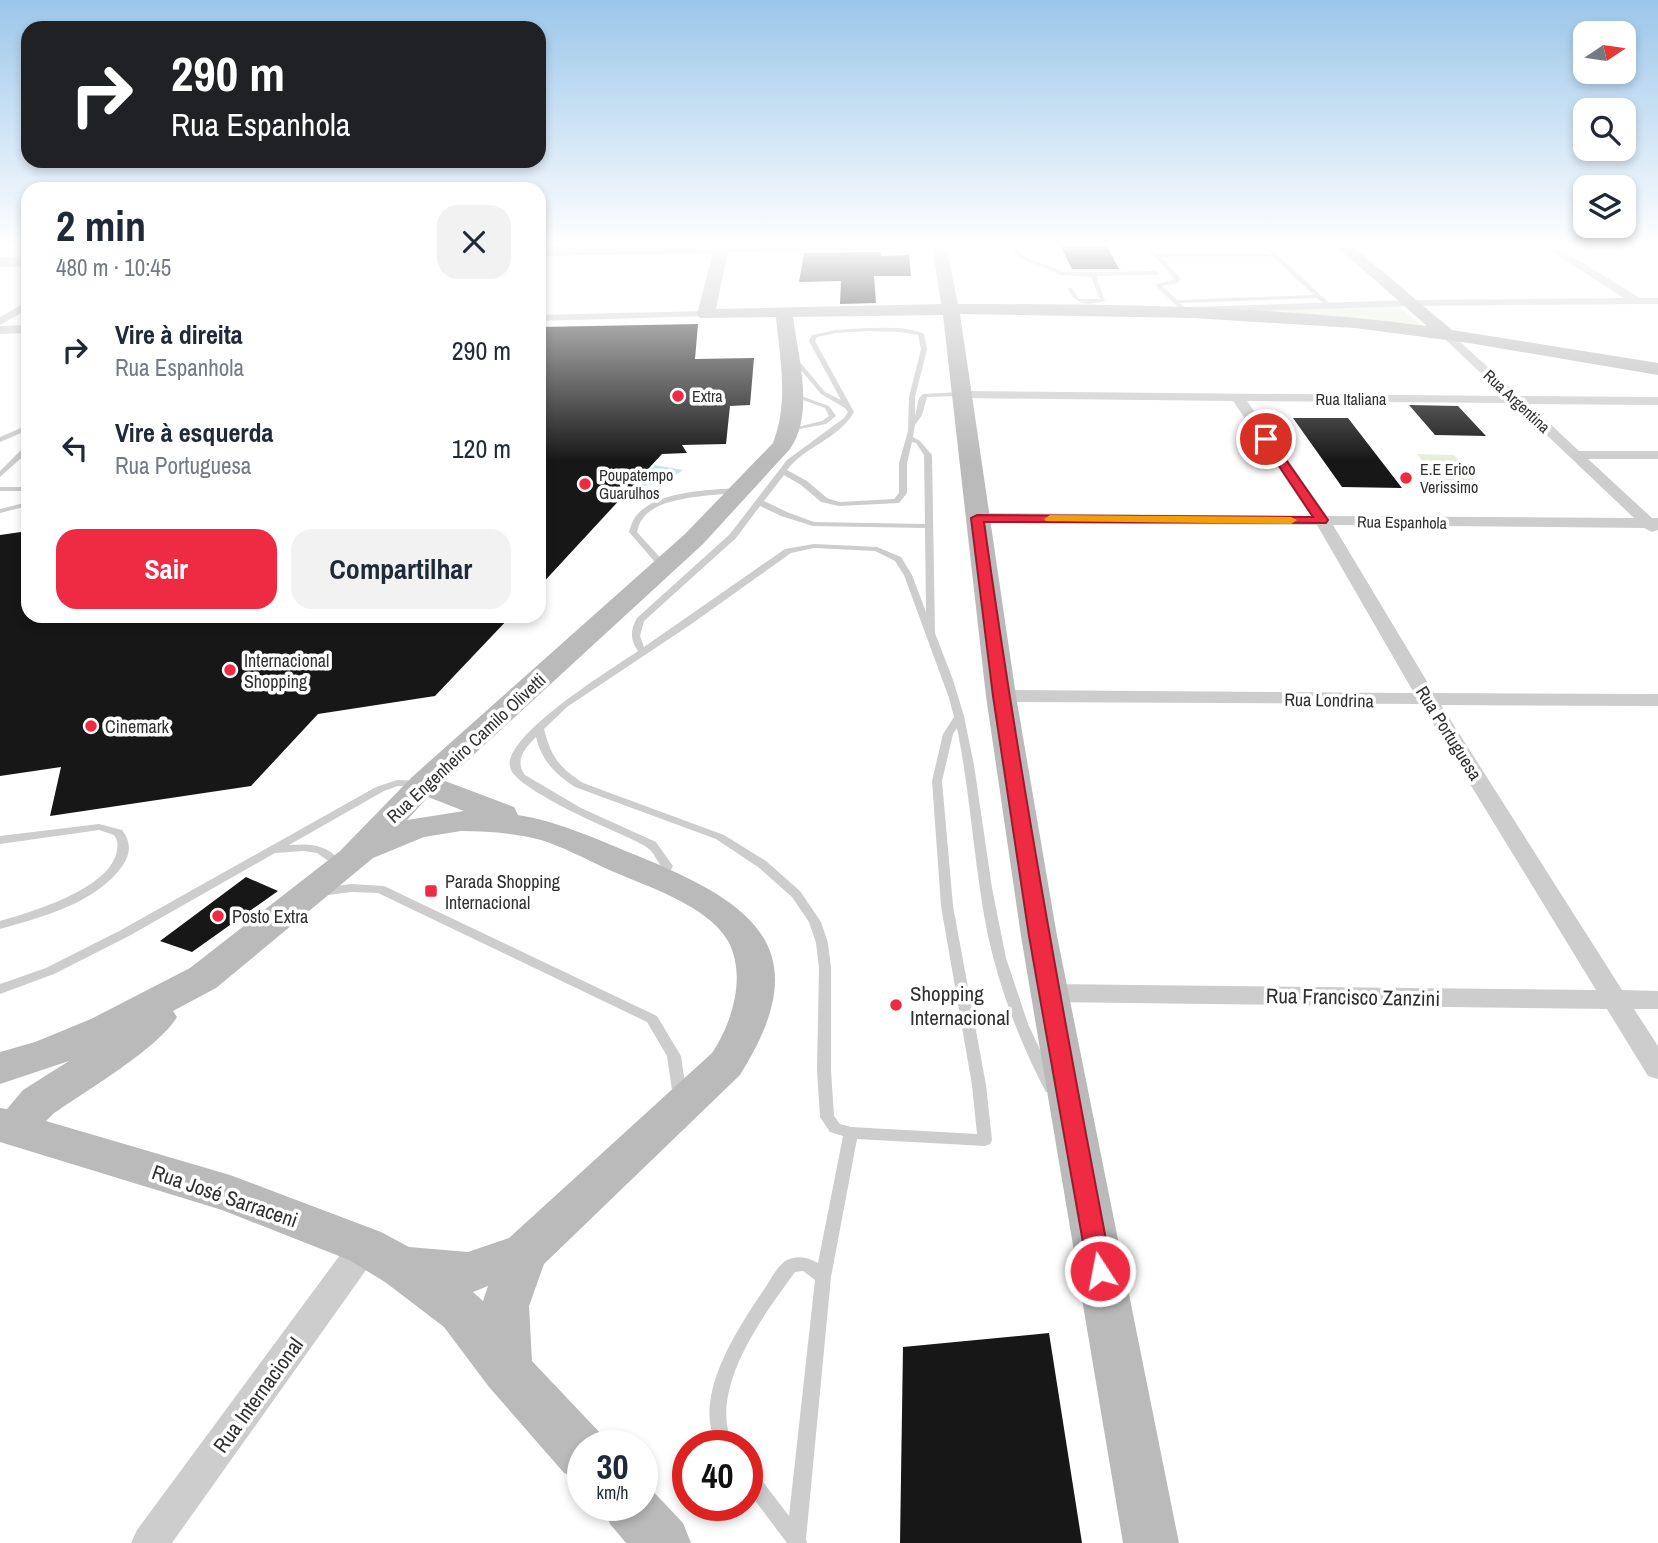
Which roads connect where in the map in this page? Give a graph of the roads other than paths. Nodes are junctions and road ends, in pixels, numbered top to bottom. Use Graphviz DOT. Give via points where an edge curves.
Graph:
graph roads {
  1 [pos="580,317"];
  2 [pos="785,317"];
  3 [pos="952,317"];
  4 [pos="1303,317"];
  5 [pos="1428,317"];
  6 [pos="546,318"];
  7 [pos="21,329"];
  8 [pos="0,330"];
  9 [pos="1450,337"];
  10 [pos="788,351"];
  11 [pos="1658,369"];
  12 [pos="791,394"];
  13 [pos="960,394"];
  14 [pos="1238,398"];
  15 [pos="1515,399"];
  16 [pos="1658,401"];
  17 [pos="848,407"];
  18 [pos="912,424"];
  19 [pos="21,430"];
  20 [pos="790,430"];
  21 [pos="909,438"];
  22 [pos="0,440"];
  23 [pos="21,455"];
  24 [pos="1574,455"];
  25 [pos="1658,455"];
  26 [pos="783,471"];
  27 [pos="0,475"];
  28 [pos="0,489"];
  29 [pos="21,489"];
  30 [pos="750,496"];
  31 [pos="21,506"];
  32 [pos="0,511"];
  33 [pos="977,518"];
  34 [pos="1322,520"];
  35 [pos="928,526"];
  36 [pos="1655,526"];
  37 [pos="663,566"];
  38 [pos="931,640"];
  39 [pos="642,652"];
  40 [pos="1001,696"];
  41 [pos="1658,700"];
  42 [pos="1429,701"];
  43 [pos="959,717"];
  44 [pos="539,729"];
  45 [pos="423,784"];
  46 [pos="553,833"];
  47 [pos="0,840"];
  48 [pos="269,851"];
  49 [pos="346,864"];
  50 [pos="661,878"];
  51 [pos="307,894"];
  52 [pos="0,925"];
  53 [pos="203,978"];
  54 [pos="0,989"];
  55 [pos="1049,993"];
  56 [pos="1616,1000"];
  57 [pos="1658,1000"];
  58 [pos="0,1068"];
  59 [pos="1658,1069"];
  60 [pos="679,1106"];
  61 [pos="8,1129"];
  62 [pos="851,1133"];
  63 [pos="1074,1135"];
  64 [pos="525,1252"];
  65 [pos="384,1257"];
  66 [pos="823,1277"];
  67 [pos="508,1370"];
  68 [pos="718,1430"];
  69 [pos="567,1436"];
  70 [pos="763,1496"];
  71 [pos="643,1521"];
  72 [pos="797,1542"];
  73 [pos="150,1543"];
  74 [pos="663,1543"];
  75 [pos="1151,1543"];
  1 -- 6 [label="street"];
  2 -- 10 [label="street"];
  3 -- 13 [label="street"];
  4 -- 9 [label="street"];
  5 -- 9 [label="street, Rua Argentina"];
  7 -- 8 [label="street"];
  9 -- 11 [label="street"];
  9 -- 15 [label="street, Rua Argentina"];
  10 -- 12 [label="street"];
  10 -- 17 [label="lane" via="823,393"];
  12 -- 20 [label="street"];
  12 -- 20 [label="lane" via="827,407 833,416 824,423"];
  13 -- 14 [label="street, Rua Italiana"];
  13 -- 18 [label="lane" via="925,395"];
  13 -- 33 [label="street"];
  14 -- 15 [label="street, Rua Italiana"];
  14 -- 34 [label="street, Rua Portuguesa"];
  15 -- 16 [label="street, Rua Italiana"];
  15 -- 24 [label="street, Rua Argentina"];
  17 -- 18 [label="lane" via="813,344 818,334 915,331 921,334 924,349 912,397"];
  17 -- 26 [label="lane" via="852,412 849,419 793,457"];
  18 -- 21 [label="lane"];
  19 -- 22 [label="lane"];
  20 -- 30 [label="street, Rua Engenheiro Camilo Olivetti"];
  21 -- 26 [label="lane" via="903,493 896,501 839,504 824,500"];
  21 -- 35 [label="lane" via="928,455"];
  23 -- 27 [label="lane"];
  24 -- 25 [label="street"];
  24 -- 36 [label="street, Rua Argentina"];
  26 -- 30 [label="lane"];
  28 -- 29 [label="lane"];
  30 -- 35 [label="lane" via="813,524"];
  30 -- 37 [label="street, Rua Engenheiro Camilo Olivetti"];
  30 -- 37 [label="lane" via="687,495 639,517 633,532"];
  30 -- 39 [label="lane" via="733,536 640,620 635,642"];
  31 -- 32 [label="lane"];
  33 -- 34 [label="street, Rua Espanhola"];
  33 -- 40 [label="street"];
  34 -- 36 [label="street, Rua Espanhola"];
  34 -- 42 [label="street, Rua Portuguesa"];
  35 -- 38 [label="lane"];
  37 -- 45 [label="street, Rua Engenheiro Camilo Olivetti"];
  38 -- 39 [label="lane" via="898,559 877,549 814,546 788,551"];
  38 -- 43 [label="lane"];
  39 -- 44 [label="lane" via="564,705"];
  40 -- 42 [label="street, Rua Londrina"];
  40 -- 55 [label="street"];
  41 -- 42 [label="street, Rua Londrina"];
  42 -- 56 [label="street, Rua Portuguesa"];
  43 -- 62 [label="lane" via="948,734 937,781 947,906 985,1140"];
  43 -- 63 [label="lane" via="1001,964 1024,1034"];
  44 -- 50 [label="lane" via="522,745 514,769 577,810 657,849 667,866"];
  44 -- 62 [label="lane" via="547,758 560,773 579,785 720,837 762,864 796,894 815,922 822,943 827,1117 835,1128"];
  45 -- 46 [label="street"];
  45 -- 48 [label="lane" via="397,783 380,789"];
  45 -- 49 [label="street, Rua Engenheiro Camilo Olivetti"];
  46 -- 49 [label="street" via="495,822 452,821 408,830"];
  46 -- 50 [label="street"];
  47 -- 52 [label="lane" via="99,827 115,830 123,838 125,850 108,875 84,893"];
  48 -- 49 [label="lane" via="318,849"];
  48 -- 54 [label="lane" via="125,933 50,971"];
  49 -- 51 [label="street, Rua Engenheiro Camilo Olivetti"];
  50 -- 60 [label="street" via="710,904 733,923 741,932 754,969 752,1012 738,1048"];
  51 -- 53 [label="street, Rua Engenheiro Camilo Olivetti"];
  51 -- 60 [label="lane" via="380,889 652,1019 674,1056"];
  53 -- 58 [label="street, Rua Engenheiro Camilo Olivetti" via="105,1029"];
  53 -- 61 [label="street, Rua José Sarraceni" via="130,1040 38,1102"];
  55 -- 56 [label="street, Rua Francisco Zanzini"];
  55 -- 63 [label="street"];
  56 -- 57 [label="street, Rua Francisco Zanzini"];
  56 -- 59 [label="street, Rua Portuguesa"];
  60 -- 64 [label="street"];
  61 -- 65 [label="street, Rua José Sarraceni" via="230,1194"];
  62 -- 66 [label="lane"];
  63 -- 75 [label="street"];
  64 -- 65 [label="street" via="468,1273"];
  64 -- 67 [label="street" via="505,1306"];
  65 -- 67 [label="street, Rua José Sarraceni" via="461,1311"];
  65 -- 73 [label="street, Rua Internacional"];
  66 -- 68 [label="lane" via="803,1263 795,1263 757,1312 718,1399"];
  66 -- 72 [label="lane"];
  67 -- 69 [label="street, Rua José Sarraceni"];
  70 -- 72 [label="lane"];
  71 -- 74 [label="street"];
}
